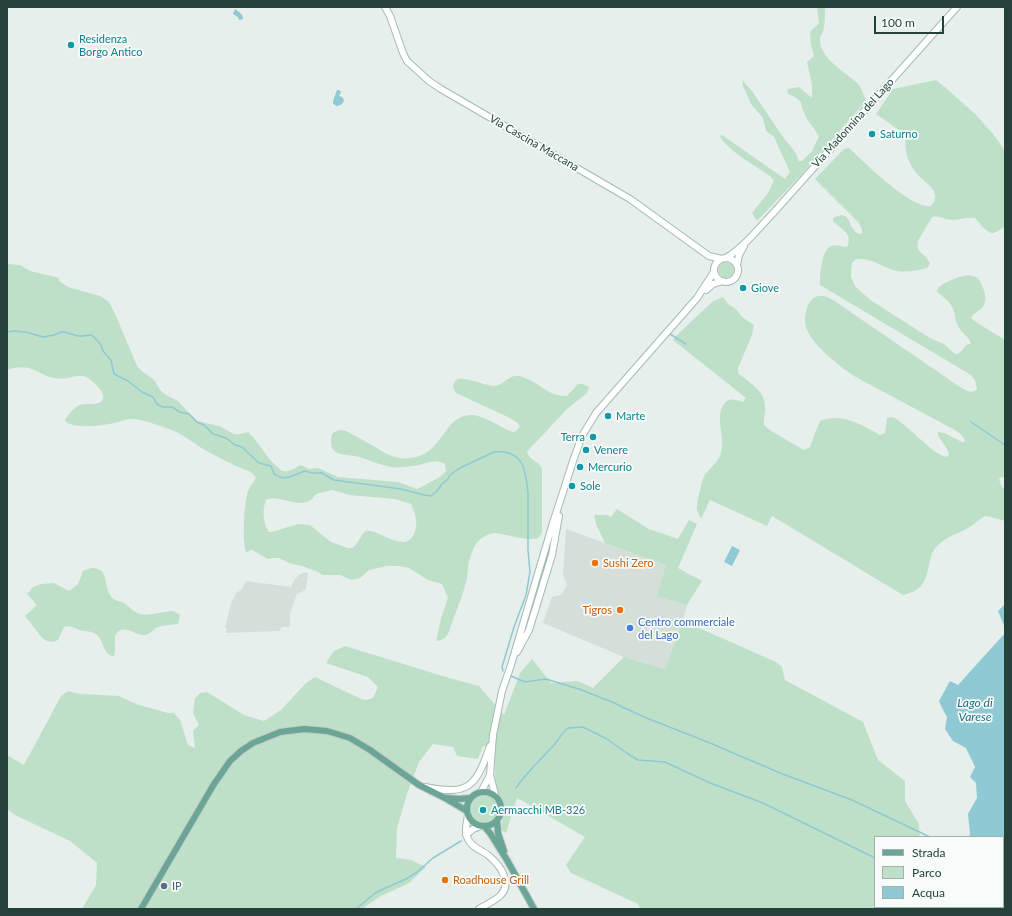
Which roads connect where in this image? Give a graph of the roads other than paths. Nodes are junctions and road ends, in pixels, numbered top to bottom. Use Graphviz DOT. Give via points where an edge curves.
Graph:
graph roads {
  1 [pos="385,7"];
  2 [pos="957,7"];
  3 [pos="749,239"];
  4 [pos="709,256"];
  5 [pos="724,258"];
  6 [pos="737,265"];
  7 [pos="714,270"];
  8 [pos="723,281"];
  9 [pos="697,298"];
  10 [pos="565,485"];
  11 [pos="545,551"];
  12 [pos="543,582"];
  13 [pos="526,614"];
  14 [pos="511,665"];
  15 [pos="493,735"];
  16 [pos="490,775"];
  17 [pos="419,785"];
  18 [pos="481,792"];
  19 [pos="445,798"];
  20 [pos="471,798"];
  21 [pos="496,798"];
  22 [pos="467,813"];
  23 [pos="497,820"];
  24 [pos="483,826"];
  25 [pos="466,835"];
  26 [pos="507,860"];
  27 [pos="141,909"];
  28 [pos="479,909"];
  29 [pos="534,909"];
  1 -- 4 [label="main road, Via Cascina Maccana" via="407,61 429,81 630,199"];
  2 -- 3 [label="main road, Via Madonnina del Lago"];
  3 -- 5 [label="main road, Via Madonnina del Lago"];
  3 -- 6 [label="main road, Via Madonnina del Lago" via="739,255"];
  4 -- 5 [label="main road, Via Cascina Maccana"];
  4 -- 7 [label="main road"];
  5 -- 6 [label="main road" via="734,261"];
  5 -- 7 [label="main road" via="718,261"];
  6 -- 8 [label="main road" via="736,276 730,281"];
  7 -- 8 [label="main road" via="716,276"];
  7 -- 9 [label="main road"];
  8 -- 9 [label="main road" via="713,284"];
  9 -- 10 [label="main road" via="596,413 582,436"];
  10 -- 11 [label="main road"];
  10 -- 12 [label="main road" via="552,554"];
  11 -- 12 [label="main road" via="540,578"];
  11 -- 13 [label="main road"];
  12 -- 13 [label="main road" via="537,586 531,607"];
  12 -- 14 [label="main road" via="529,630"];
  13 -- 14 [label="main road"];
  14 -- 15 [label="main road" via="502,691"];
  15 -- 16 [label="main road"];
  15 -- 17 [label="main road" via="482,768 465,788 454,791"];
  16 -- 18 [label="main road"];
  16 -- 21 [label="main road"];
  17 -- 19 [label="main road"];
  17 -- 27 [label="main road" via="350,738 327,731 304,729 280,732 253,743 230,761 214,784"];
  18 -- 20 [label="main road"];
  18 -- 21 [label="main road" via="492,794"];
  19 -- 20 [label="main road"];
  19 -- 22 [label="main road"];
  20 -- 22 [label="main road"];
  21 -- 23 [label="main road" via="501,806"];
  22 -- 24 [label="main road" via="473,822"];
  22 -- 25 [label="main road"];
  23 -- 24 [label="main road"];
  23 -- 26 [label="main road" via="498,833"];
  24 -- 25 [label="main road" via="473,829"];
  24 -- 26 [label="main road"];
  25 -- 28 [label="main road" via="471,844 498,864 506,881 499,897"];
  26 -- 29 [label="main road"];
}
